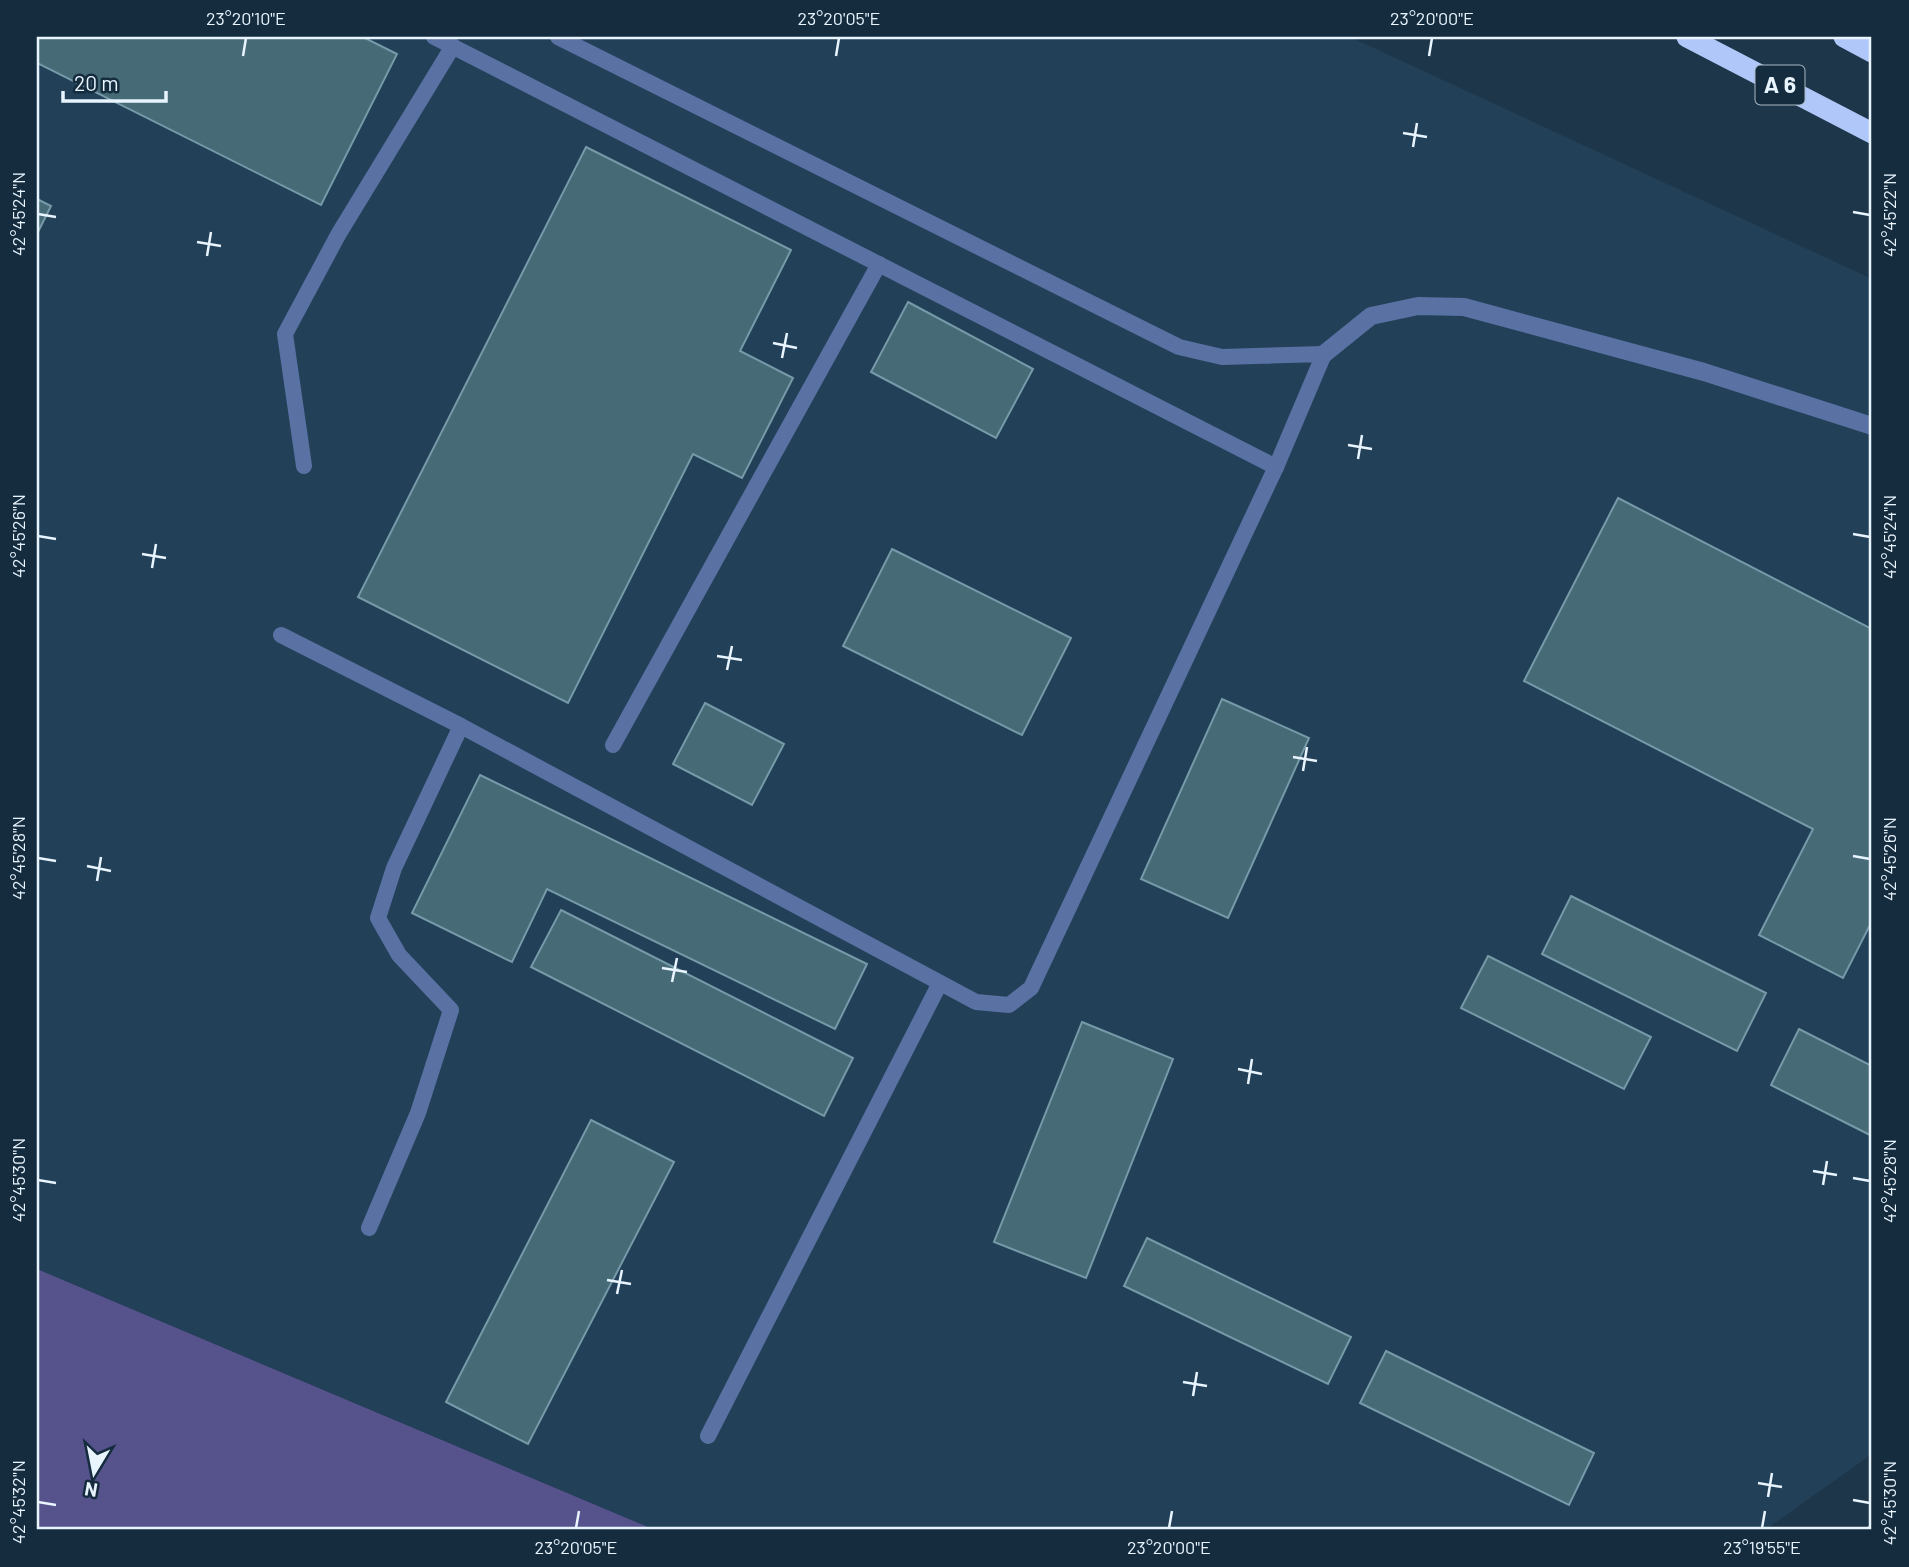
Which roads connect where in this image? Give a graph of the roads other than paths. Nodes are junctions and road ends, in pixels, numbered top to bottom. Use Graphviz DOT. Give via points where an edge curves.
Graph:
graph roads {
  1 [pos="434,37"];
  2 [pos="558,37"];
  3 [pos="1687,37"];
  4 [pos="1844,37"];
  5 [pos="453,46"];
  6 [pos="1872,52"];
  7 [pos="1872,133"];
  8 [pos="879,264"];
  9 [pos="1324,354"];
  10 [pos="1872,426"];
  11 [pos="304,466"];
  12 [pos="1276,467"];
  13 [pos="281,635"];
  14 [pos="461,726"];
  15 [pos="613,745"];
  16 [pos="940,983"];
  17 [pos="369,1228"];
  18 [pos="708,1436"];
  1 -- 5 [label="lane"];
  2 -- 9 [label="lane" via="1179,347 1222,357"];
  3 -- 7 [label="highway, A 6"];
  4 -- 6 [label="highway"];
  5 -- 8 [label="lane"];
  5 -- 11 [label="lane" via="338,235 285,334"];
  8 -- 12 [label="lane"];
  8 -- 15 [label="lane"];
  9 -- 10 [label="street" via="1371,316 1418,306 1464,307 1704,372"];
  9 -- 12 [label="lane"];
  12 -- 16 [label="lane" via="1031,988 1009,1005 976,1002"];
  13 -- 14 [label="lane"];
  14 -- 16 [label="lane"];
  14 -- 17 [label="lane" via="394,868 378,918 399,955 451,1010 418,1113"];
  16 -- 18 [label="lane"];
}
